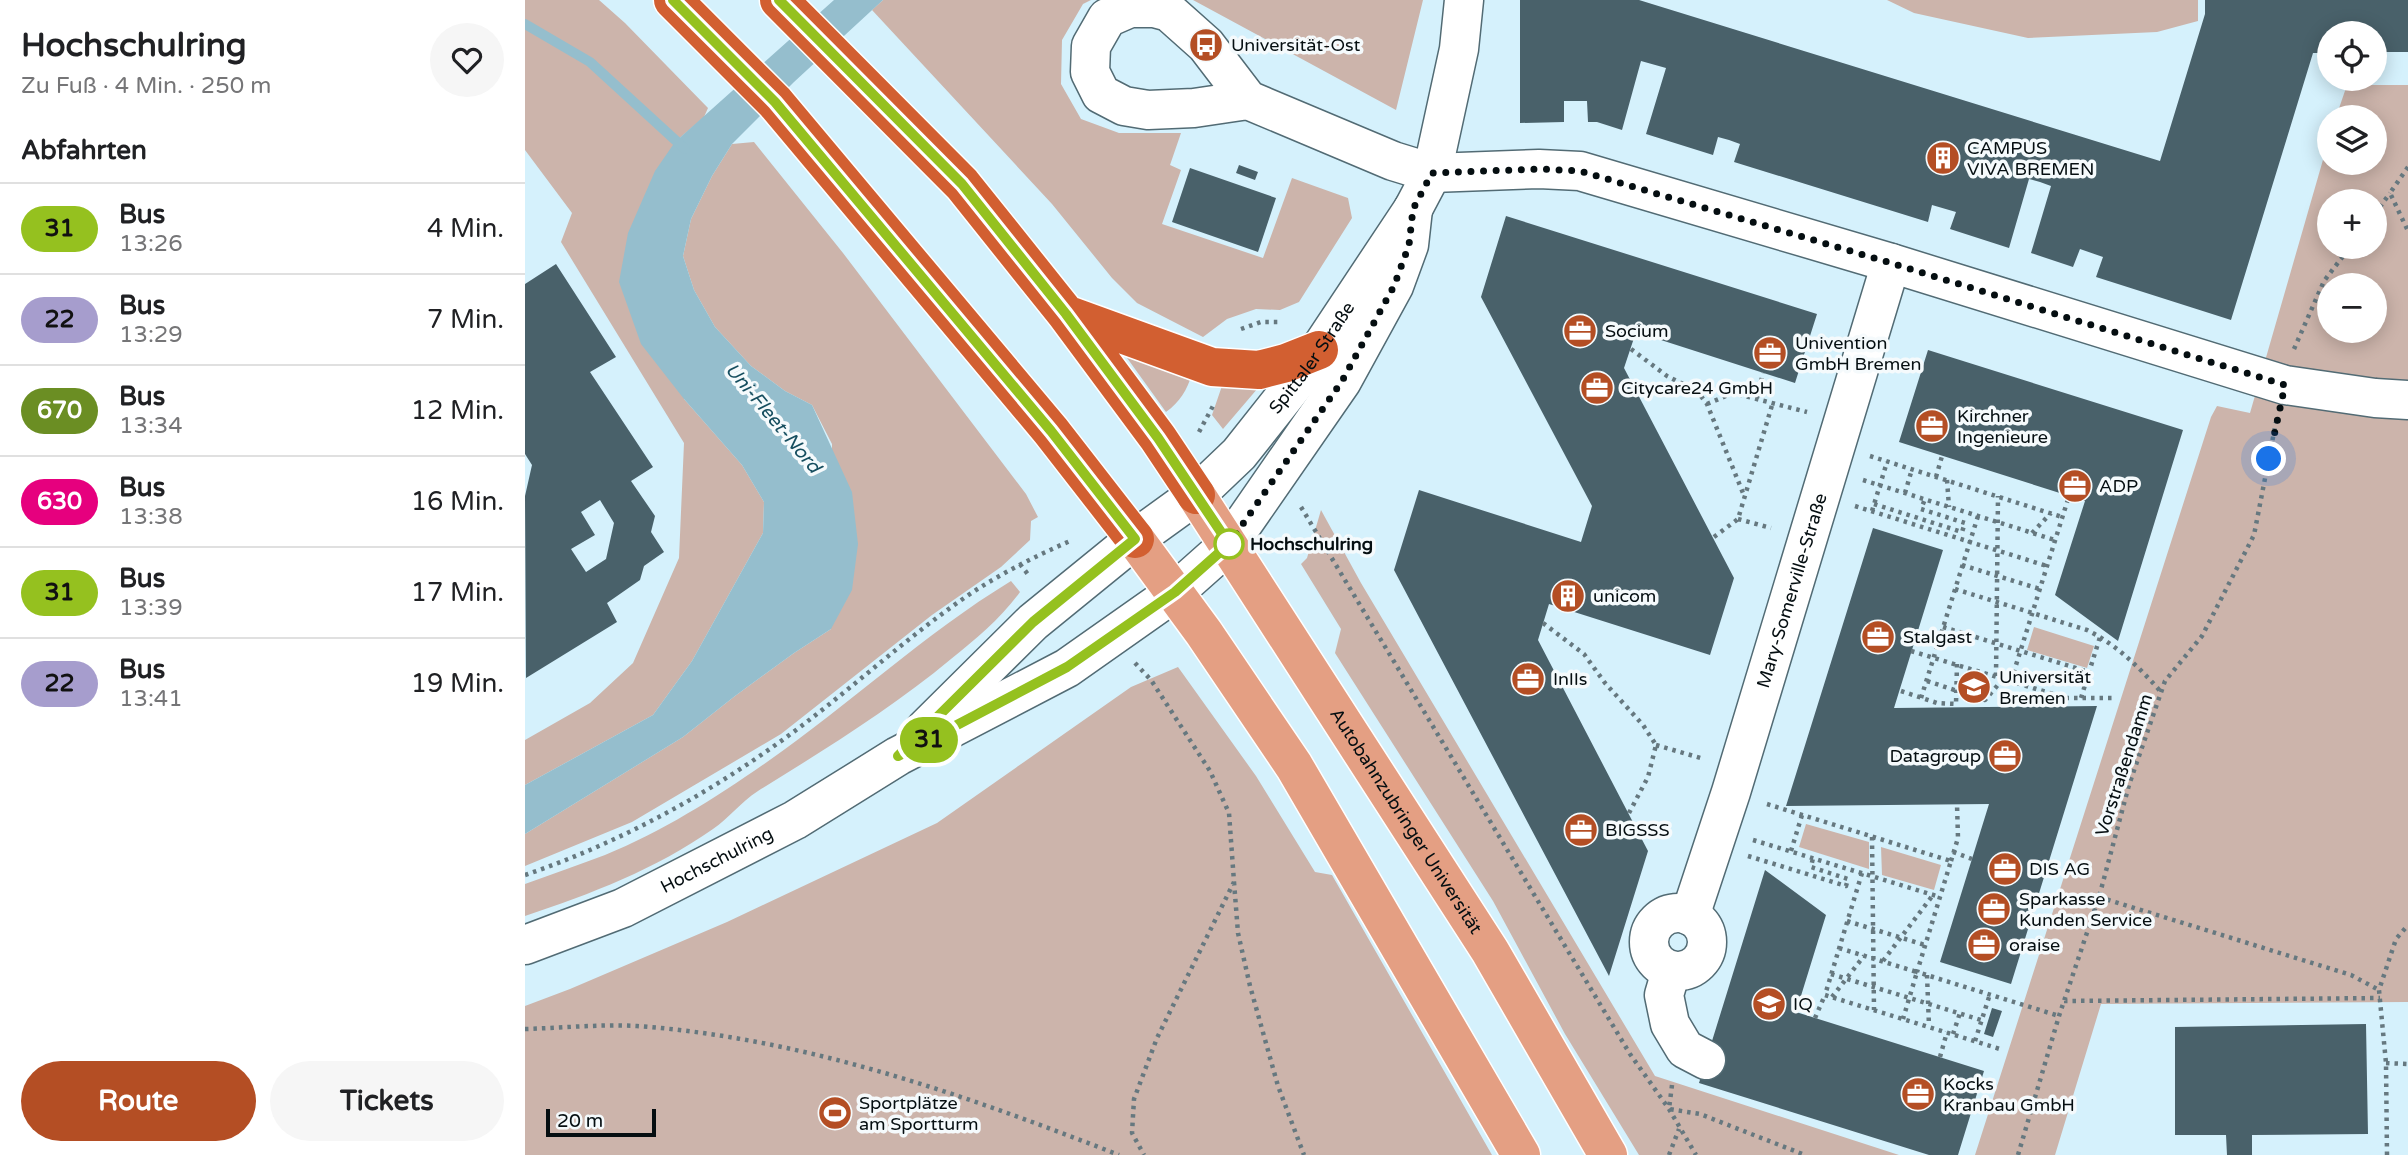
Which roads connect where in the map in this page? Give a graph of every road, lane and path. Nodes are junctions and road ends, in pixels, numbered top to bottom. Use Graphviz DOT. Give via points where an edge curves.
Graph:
graph roads {
  1 [pos="673,0"];
  2 [pos="1464,0"];
  3 [pos="805,24"];
  4 [pos="1248,100"];
  5 [pos="2408,167"];
  6 [pos="1432,173"];
  7 [pos="2390,193"];
  8 [pos="2387,197"];
  9 [pos="1413,209"];
  10 [pos="2408,231"];
  11 [pos="2341,259"];
  12 [pos="1891,263"];
  13 [pos="1066,314"];
  14 [pos="1286,321"];
  15 [pos="1631,349"];
  16 [pos="1318,350"];
  17 [pos="1221,368"];
  18 [pos="1763,373"];
  19 [pos="2285,385"];
  20 [pos="1757,398"];
  21 [pos="2408,400"];
  22 [pos="1773,402"];
  23 [pos="1707,404"];
  24 [pos="1787,406"];
  25 [pos="1201,428"];
  26 [pos="1942,456"];
  27 [pos="1887,461"];
  28 [pos="1899,465"];
  29 [pos="1912,469"];
  30 [pos="1936,477"];
  31 [pos="1947,480"];
  32 [pos="1272,481"];
  33 [pos="1891,489"];
  34 [pos="1905,493"];
  35 [pos="1196,495"];
  36 [pos="1997,496"];
  37 [pos="2069,496"];
  38 [pos="1745,498"];
  39 [pos="1925,499"];
  40 [pos="1874,504"];
  41 [pos="1948,507"];
  42 [pos="1872,511"];
  43 [pos="2051,513"];
  44 [pos="1884,515"];
  45 [pos="1977,516"];
  46 [pos="2062,517"];
  47 [pos="1738,519"];
  48 [pos="1751,522"];
  49 [pos="1997,522"];
  50 [pos="2032,533"];
  51 [pos="1714,537"];
  52 [pos="1135,539"];
  53 [pos="2055,540"];
  54 [pos="1970,542"];
  55 [pos="1229,544"];
  56 [pos="1997,550"];
  57 [pos="1020,564"];
  58 [pos="1962,565"];
  59 [pos="2047,566"];
  60 [pos="1996,575"];
  61 [pos="1955,589"];
  62 [pos="2040,589"];
  63 [pos="1175,592"];
  64 [pos="1996,602"];
  65 [pos="2032,613"];
  66 [pos="1543,623"];
  67 [pos="1943,627"];
  68 [pos="2100,636"];
  69 [pos="1996,643"];
  70 [pos="1911,651"];
  71 [pos="2021,651"];
  72 [pos="1934,657"];
  73 [pos="1135,663"];
  74 [pos="1957,664"];
  75 [pos="2089,672"];
  76 [pos="1996,677"];
  77 [pos="2003,679"];
  78 [pos="1927,681"];
  79 [pos="2011,681"];
  80 [pos="1956,690"];
  81 [pos="1901,691"];
  82 [pos="2161,693"];
  83 [pos="1921,698"];
  84 [pos="2081,698"];
  85 [pos="2114,698"];
  86 [pos="1656,745"];
  87 [pos="1678,752"];
  88 [pos="898,756"];
  89 [pos="1957,804"];
  90 [pos="1790,811"];
  91 [pos="1629,813"];
  92 [pos="1802,815"];
  93 [pos="1873,837"];
  94 [pos="1714,845"];
  95 [pos="1779,847"];
  96 [pos="1791,851"];
  97 [pos="1953,852"];
  98 [pos="1813,858"];
  99 [pos="1972,859"];
  100 [pos="1951,861"];
  101 [pos="1862,873"];
  102 [pos="525,876"];
  103 [pos="1873,876"];
  104 [pos="1234,882"];
  105 [pos="1933,895"];
  106 [pos="1940,897"];
  107 [pos="2099,897"];
  108 [pos="1847,921"];
  109 [pos="2408,925"];
  110 [pos="1874,929"];
  111 [pos="1901,937"];
  112 [pos="525,945"];
  113 [pos="1925,945"];
  114 [pos="1839,948"];
  115 [pos="1864,956"];
  116 [pos="1874,959"];
  117 [pos="1883,962"];
  118 [pos="1917,972"];
  119 [pos="1831,974"];
  120 [pos="1927,975"];
  121 [pos="1847,978"];
  122 [pos="1874,987"];
  123 [pos="2379,990"];
  124 [pos="1825,995"];
  125 [pos="1990,995"];
  126 [pos="1832,997"];
  127 [pos="1909,997"];
  128 [pos="2380,998"];
  129 [pos="2064,1001"];
  130 [pos="1928,1003"];
  131 [pos="1874,1010"];
  132 [pos="1960,1013"];
  133 [pos="2059,1016"];
  134 [pos="1815,1018"];
  135 [pos="1903,1019"];
  136 [pos="1982,1020"];
  137 [pos="1929,1027"];
  138 [pos="525,1029"];
  139 [pos="1947,1032"];
  140 [pos="1953,1034"];
  141 [pos="1975,1041"];
  142 [pos="2003,1050"];
  143 [pos="1940,1057"];
  144 [pos="1706,1060"];
  145 [pos="2386,1063"];
  146 [pos="2408,1064"];
  147 [pos="1669,1109"];
  148 [pos="1679,1128"];
  149 [pos="1119,1155"];
  150 [pos="1143,1155"];
  151 [pos="1304,1155"];
  152 [pos="1521,1155"];
  153 [pos="1608,1155"];
  154 [pos="1669,1155"];
  155 [pos="1696,1155"];
  156 [pos="1805,1155"];
  157 [pos="2018,1155"];
  158 [pos="2387,1155"];
  1 -- 52 [label="highway" via="762,88 1042,421"];
  2 -- 6 [label="street, Spittaler Straße" via="1459,49"];
  3 -- 13 [label="highway" via="962,184"];
  4 -- 6 [label="street"];
  5 -- 7 [label="path"];
  6 -- 9 [label="street, Spittaler Straße"];
  6 -- 12 [label="street" via="1580,171"];
  7 -- 8 [label="path"];
  7 -- 10 [label="path"];
  9 -- 16 [label="street, Spittaler Straße"];
  9 -- 32 [label="street, Spittaler Straße" via="1409,245 1394,286 1342,381"];
  11 -- 19 [label="path, Vorstraßendamm" via="2324,281 2296,343"];
  12 -- 19 [label="street"];
  12 -- 94 [label="street, Mary-Somerville-Straße"];
  13 -- 17 [label="highway"];
  13 -- 35 [label="highway"];
  14 -- 17 [label="path" via="1261,322 1238,331 1223,352"];
  15 -- 23 [label="path" via="1697,391"];
  16 -- 17 [label="highway" via="1259,370"];
  16 -- 35 [label="street, Spittaler Straße" via="1239,454"];
  17 -- 25 [label="path" via="1219,386"];
  18 -- 20 [label="path"];
  19 -- 21 [label="street"];
  19 -- 82 [label="path, Vorstraßendamm" via="2254,536 2202,636 2165,681"];
  20 -- 22 [label="path"];
  20 -- 23 [label="path" via="1733,393"];
  22 -- 24 [label="path"];
  22 -- 38 [label="path"];
  23 -- 38 [label="path"];
  26 -- 30 [label="path"];
  27 -- 40 [label="path"];
  28 -- 29 [label="path"];
  29 -- 30 [label="path"];
  29 -- 34 [label="path"];
  30 -- 31 [label="path"];
  31 -- 36 [label="path"];
  31 -- 41 [label="path"];
  32 -- 55 [label="street, Spittaler Straße"];
  32 -- 147 [label="path" via="1300,506 1327,547 1630,1054"];
  33 -- 34 [label="path"];
  34 -- 39 [label="path"];
  35 -- 52 [label="street, Hochschulring"];
  35 -- 55 [label="main road, Autobahnzubringer Universität"];
  36 -- 43 [label="path"];
  36 -- 49 [label="path"];
  37 -- 46 [label="path"];
  38 -- 47 [label="path"];
  39 -- 40 [label="path" via="1921,509 1965,523 1962,532"];
  39 -- 41 [label="path"];
  40 -- 42 [label="path"];
  41 -- 45 [label="path"];
  43 -- 46 [label="path"];
  43 -- 50 [label="path"];
  44 -- 54 [label="path"];
  45 -- 49 [label="path"];
  45 -- 54 [label="path"];
  46 -- 53 [label="path"];
  47 -- 48 [label="path"];
  47 -- 51 [label="path"];
  49 -- 50 [label="path"];
  49 -- 56 [label="path"];
  50 -- 53 [label="path"];
  52 -- 63 [label="main road"];
  52 -- 88 [label="street, Hochschulring" via="1033,622"];
  53 -- 59 [label="path"];
  54 -- 56 [label="path"];
  54 -- 58 [label="path"];
  55 -- 63 [label="street, Spittaler Straße"];
  55 -- 153 [label="main road, Autobahnzubringer Universität" via="1490,951"];
  56 -- 59 [label="path"];
  56 -- 60 [label="path"];
  57 -- 102 [label="path" via="975,591 775,746 732,774 652,821"];
  58 -- 60 [label="path"];
  58 -- 61 [label="path"];
  59 -- 62 [label="path"];
  60 -- 62 [label="path"];
  60 -- 64 [label="path"];
  61 -- 64 [label="path"];
  61 -- 67 [label="path"];
  62 -- 65 [label="path"];
  63 -- 88 [label="street, Hochschulring" via="1067,667"];
  63 -- 152 [label="main road" via="1294,766"];
  64 -- 65 [label="path"];
  64 -- 69 [label="path"];
  65 -- 68 [label="path"];
  65 -- 71 [label="path"];
  66 -- 86 [label="path" via="1584,654"];
  67 -- 69 [label="path"];
  67 -- 72 [label="path"];
  68 -- 75 [label="path"];
  68 -- 82 [label="path" via="2132,661"];
  69 -- 71 [label="path"];
  69 -- 76 [label="path"];
  70 -- 72 [label="path"];
  71 -- 75 [label="path"];
  71 -- 79 [label="path"];
  72 -- 74 [label="path"];
  72 -- 78 [label="path"];
  73 -- 104 [label="path" via="1210,771 1229,813"];
  74 -- 76 [label="path"];
  74 -- 80 [label="path"];
  75 -- 84 [label="path"];
  76 -- 77 [label="path"];
  77 -- 79 [label="path"];
  77 -- 80 [label="path" via="1985,700"];
  78 -- 80 [label="path"];
  78 -- 83 [label="path"];
  79 -- 84 [label="path" via="2066,698"];
  80 -- 83 [label="path" via="1956,704"];
  81 -- 83 [label="path"];
  82 -- 107 [label="path, Vorstraßendamm" via="2129,785"];
  84 -- 85 [label="path"];
  86 -- 87 [label="path"];
  86 -- 91 [label="path" via="1648,776"];
  88 -- 112 [label="street, Hochschulring" via="718,861 624,908"];
  89 -- 97 [label="path" via="1958,838"];
  90 -- 92 [label="path"];
  92 -- 93 [label="path"];
  92 -- 96 [label="path"];
  93 -- 100 [label="path"];
  93 -- 103 [label="path"];
  94 -- 98 [label="path" via="1846,886 1848,878 1811,867"];
  94 -- 144 [label="street, Mary-Somerville-Straße" via="1690,916 1706,934 1706,946 1695,966 1671,971 1664,995 1670,1024 1685,1049"];
  95 -- 96 [label="path"];
  96 -- 98 [label="path"];
  97 -- 99 [label="path"];
  97 -- 100 [label="path"];
  98 -- 101 [label="path"];
  100 -- 106 [label="path"];
  101 -- 103 [label="path"];
  101 -- 108 [label="path"];
  103 -- 105 [label="path"];
  103 -- 110 [label="path"];
  104 -- 150 [label="path" via="1157,1038 1133,1099 1132,1133"];
  104 -- 151 [label="path" via="1238,933 1250,986 1278,1087"];
  105 -- 106 [label="path"];
  105 -- 111 [label="path"];
  106 -- 113 [label="path"];
  107 -- 123 [label="path" via="2351,975"];
  107 -- 129 [label="path, Vorstraßendamm"];
  108 -- 110 [label="path"];
  108 -- 114 [label="path"];
  109 -- 123 [label="path" via="2396,939"];
  110 -- 111 [label="path"];
  110 -- 116 [label="path"];
  111 -- 113 [label="path"];
  111 -- 117 [label="path"];
  113 -- 118 [label="path"];
  114 -- 115 [label="path"];
  114 -- 119 [label="path"];
  115 -- 116 [label="path"];
  115 -- 121 [label="path"];
  116 -- 117 [label="path"];
  116 -- 122 [label="path"];
  117 -- 118 [label="path"];
  118 -- 120 [label="path"];
  118 -- 127 [label="path"];
  119 -- 121 [label="path"];
  119 -- 124 [label="path"];
  120 -- 125 [label="path"];
  120 -- 130 [label="path"];
  121 -- 122 [label="path"];
  121 -- 126 [label="path"];
  122 -- 127 [label="path"];
  122 -- 131 [label="path"];
  123 -- 128 [label="path"];
  124 -- 126 [label="path"];
  124 -- 134 [label="path"];
  125 -- 133 [label="path"];
  125 -- 136 [label="path"];
  126 -- 131 [label="path"];
  127 -- 130 [label="path"];
  127 -- 135 [label="path"];
  128 -- 129 [label="path"];
  128 -- 145 [label="path"];
  129 -- 133 [label="path, Vorstraßendamm"];
  130 -- 132 [label="path"];
  130 -- 137 [label="path"];
  131 -- 135 [label="path"];
  132 -- 136 [label="path"];
  132 -- 140 [label="path"];
  133 -- 157 [label="path, Vorstraßendamm"];
  135 -- 137 [label="path"];
  136 -- 141 [label="path"];
  137 -- 139 [label="path"];
  138 -- 149 [label="path" via="635,1026 744,1039 851,1063 992,1106"];
  139 -- 140 [label="path"];
  139 -- 143 [label="path"];
  140 -- 141 [label="path"];
  141 -- 142 [label="path"];
  145 -- 146 [label="path"];
  145 -- 158 [label="path"];
  147 -- 148 [label="path"];
  147 -- 156 [label="path" via="1700,1114"];
  148 -- 154 [label="path"];
  148 -- 155 [label="path"];
}
